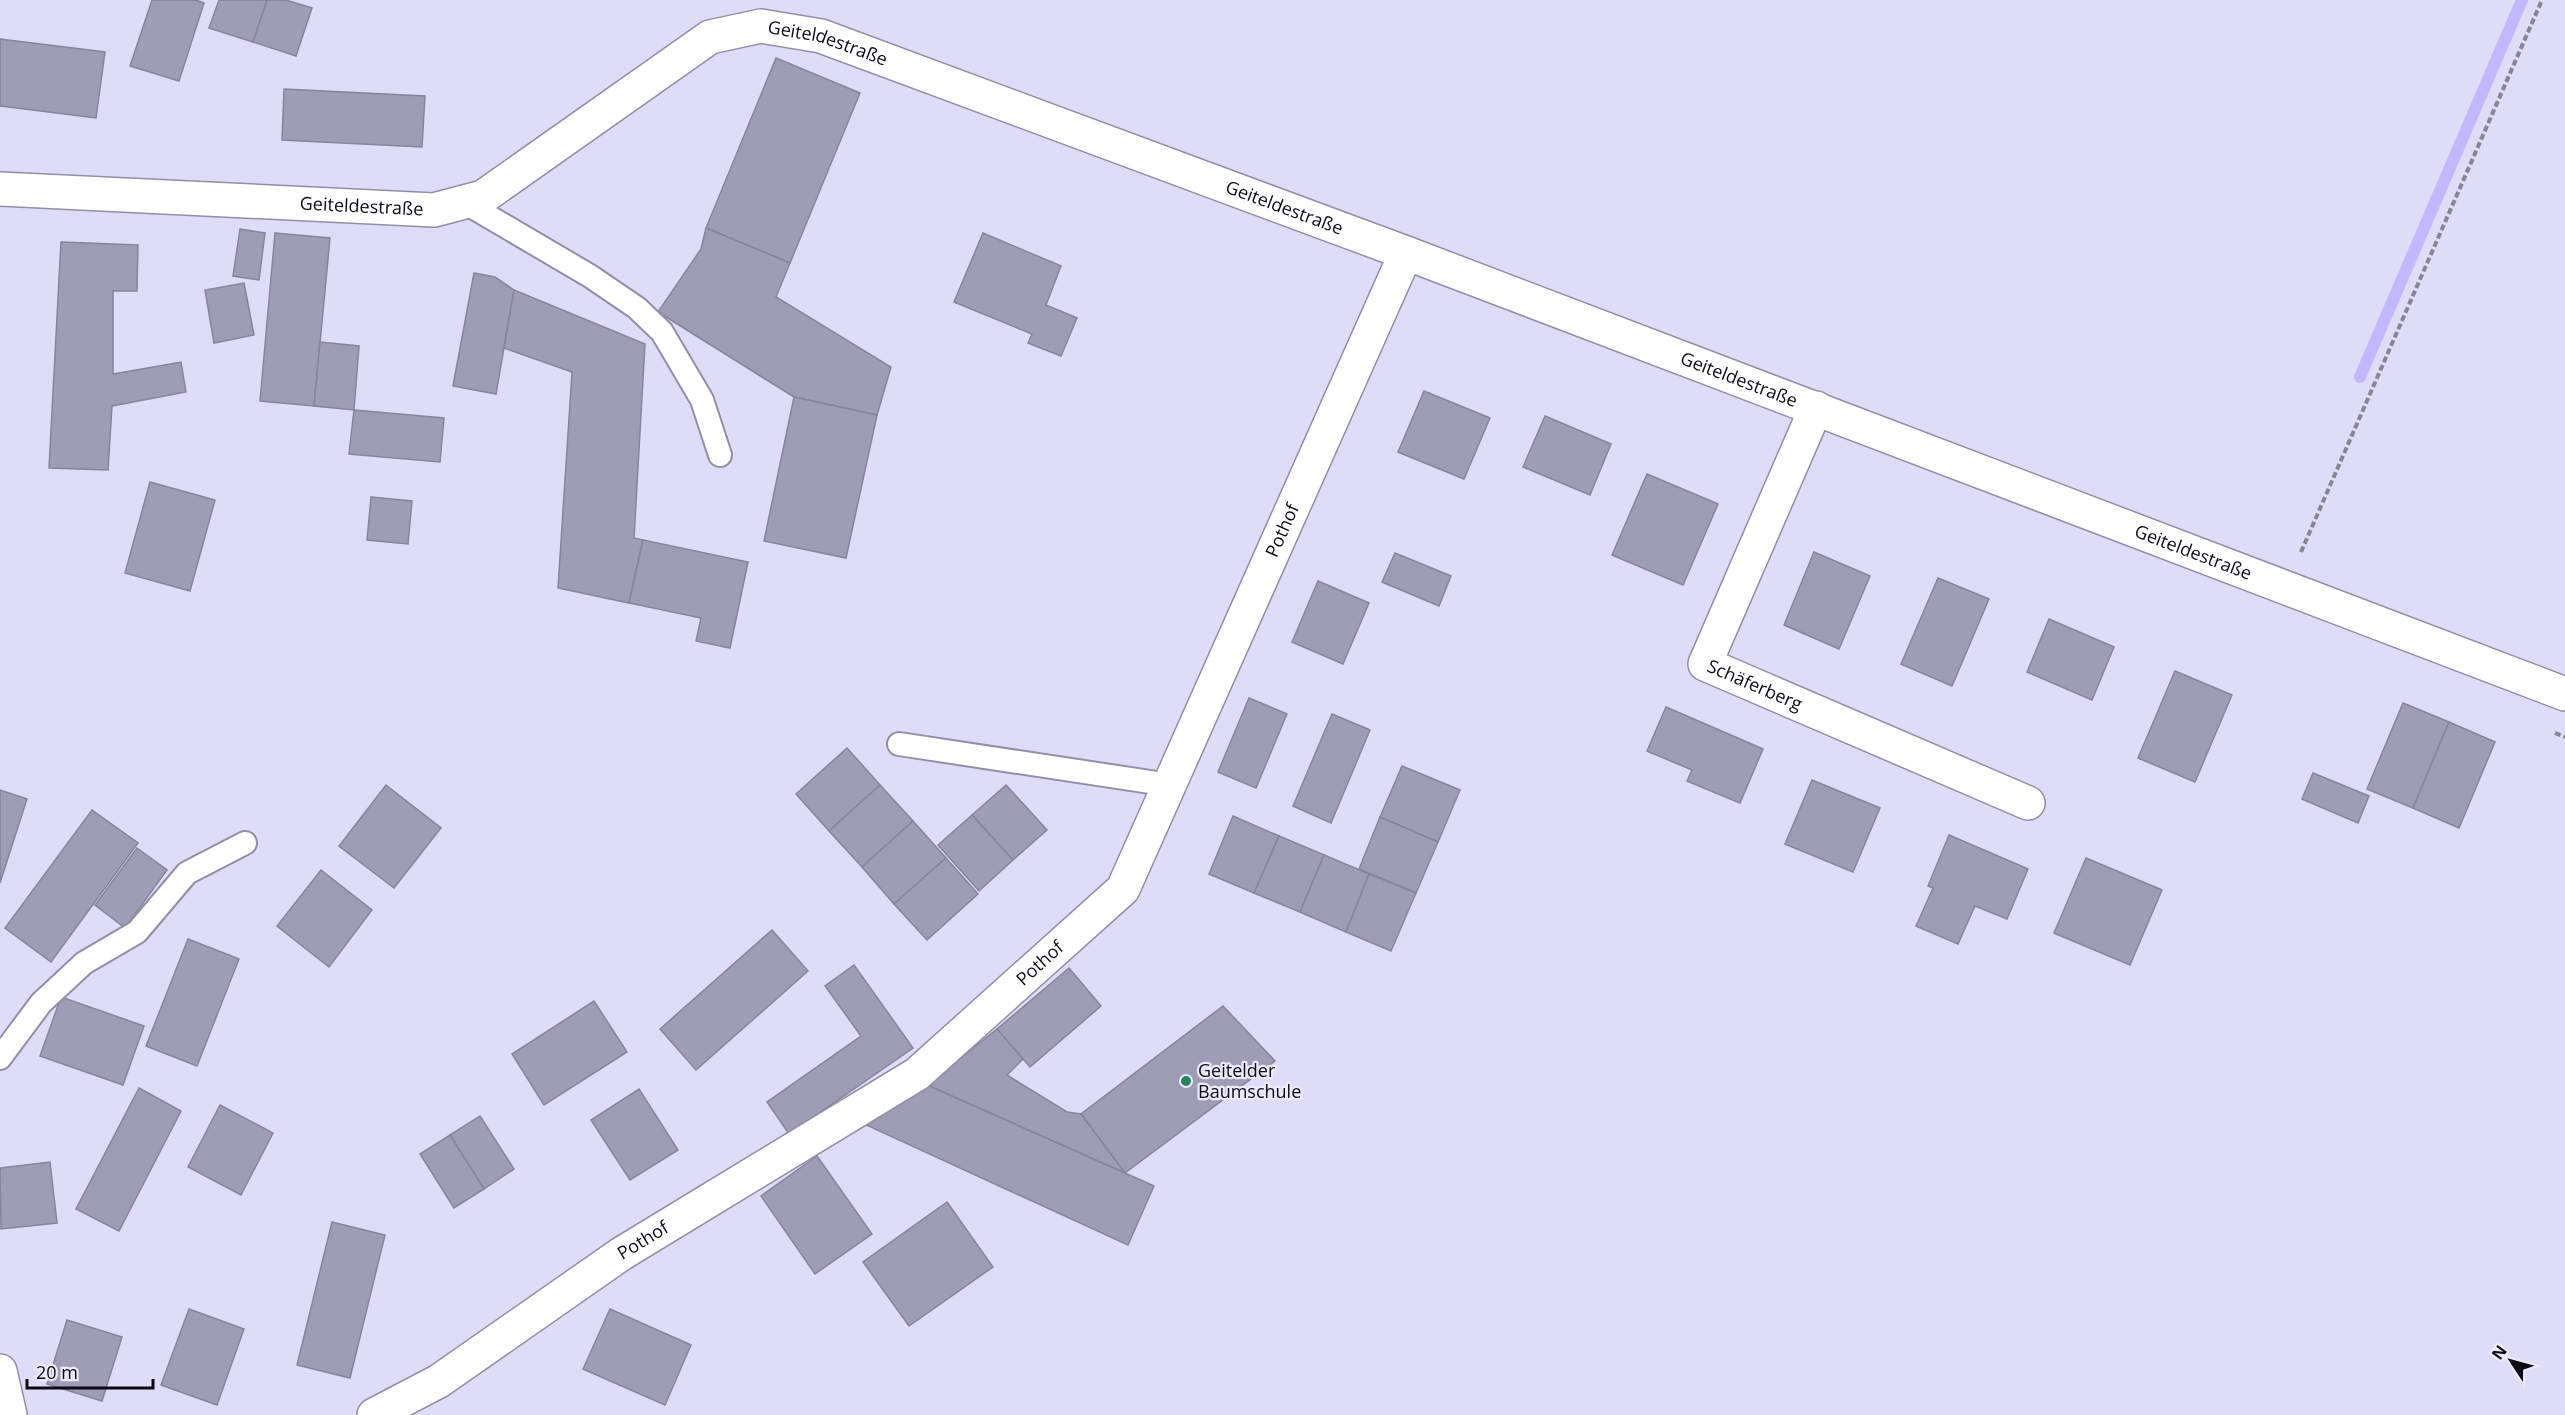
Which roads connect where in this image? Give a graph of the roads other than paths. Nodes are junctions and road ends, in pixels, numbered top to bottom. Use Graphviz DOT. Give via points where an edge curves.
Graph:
graph roads {
  1 [pos="0,189"];
  2 [pos="464,202"];
  3 [pos="1406,253"];
  4 [pos="1816,408"];
  5 [pos="720,455"];
  6 [pos="2565,694"];
  7 [pos="899,744"];
  8 [pos="1170,785"];
  9 [pos="2028,803"];
  10 [pos="246,843"];
  11 [pos="0,1059"];
  12 [pos="0,1371"];
  13 [pos="10,1415"];
  14 [pos="374,1415"];
  1 -- 2 [label="street, Geiteldestraße" via="434,210"];
  2 -- 3 [label="street, Geiteldestraße" via="483,197 710,37 760,26 821,36"];
  2 -- 5 [label="lane" via="590,276 637,308 662,332 702,400"];
  3 -- 4 [label="street, Geiteldestraße"];
  3 -- 8 [label="street, Pothof"];
  4 -- 6 [label="street, Geiteldestraße"];
  4 -- 9 [label="street, Schäferberg" via="1705,664"];
  7 -- 8 [label="lane"];
  8 -- 14 [label="street, Pothof" via="1124,889 917,1074 621,1254 439,1381"];
  10 -- 11 [label="lane" via="187,873 137,932 84,963 41,1003"];
  12 -- 13 [label="street"];
}
